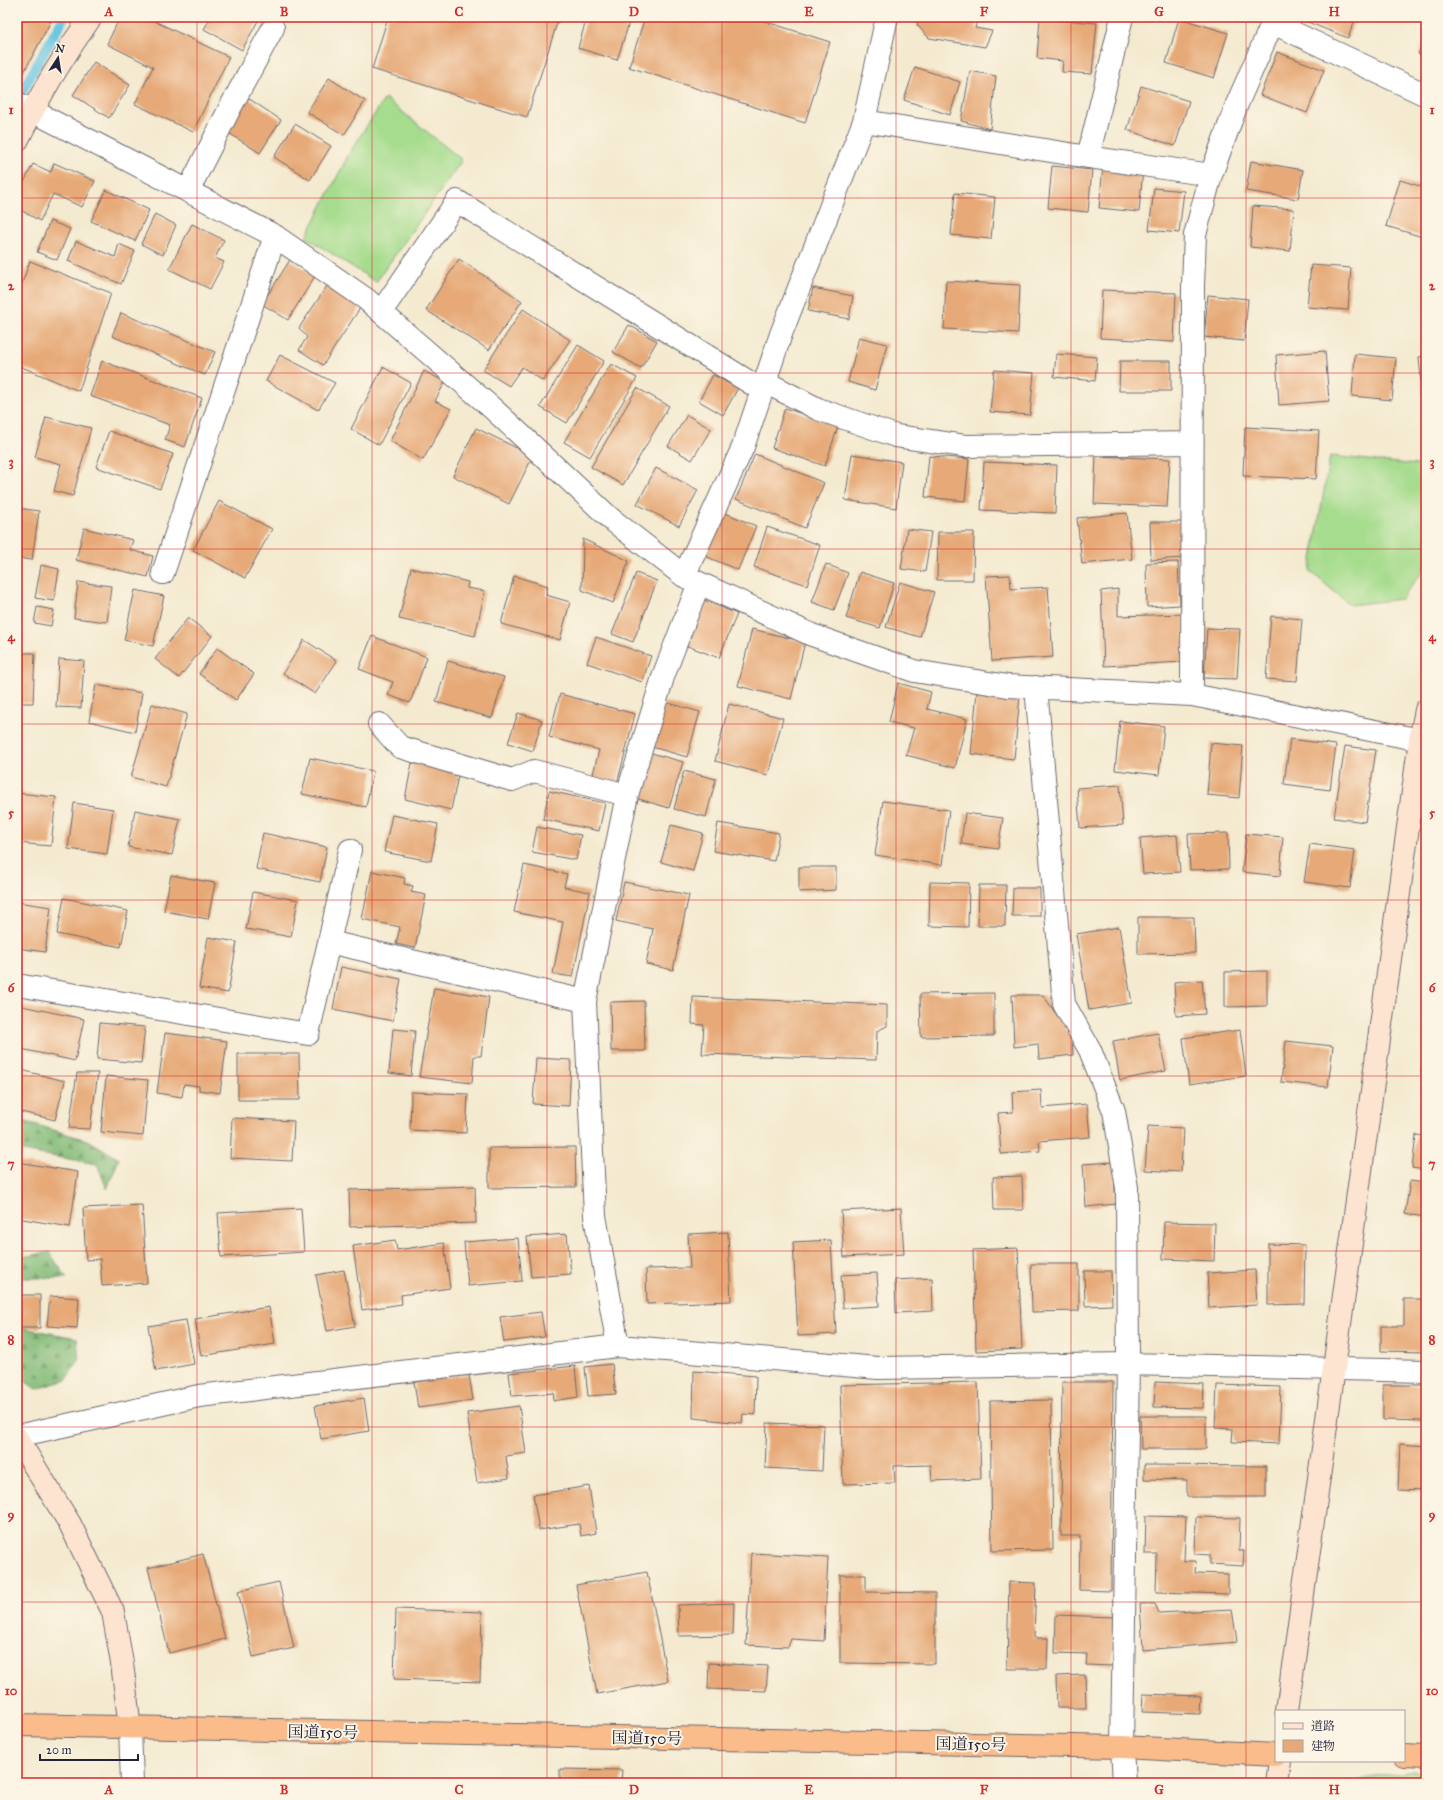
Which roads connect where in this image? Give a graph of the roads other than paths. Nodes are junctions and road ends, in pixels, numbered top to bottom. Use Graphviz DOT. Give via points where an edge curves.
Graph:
graph roads {
  1 [pos="91,17"];
  2 [pos="887,17"];
  3 [pos="1122,17"];
  4 [pos="1274,20"];
  5 [pos="273,28"];
  6 [pos="1426,95"];
  7 [pos="25,107"];
  8 [pos="864,121"];
  9 [pos="17,141"];
  10 [pos="1088,157"];
  11 [pos="1211,175"];
  12 [pos="188,191"];
  13 [pos="275,236"];
  14 [pos="381,312"];
  15 [pos="763,386"];
  16 [pos="1192,443"];
  17 [pos="163,572"];
  18 [pos="692,580"];
  19 [pos="1036,687"];
  20 [pos="1192,695"];
  21 [pos="1426,710"];
  22 [pos="379,724"];
  23 [pos="1423,741"];
  24 [pos="627,795"];
  25 [pos="350,850"];
  26 [pos="329,942"];
  27 [pos="17,985"];
  28 [pos="585,1001"];
  29 [pos="618,1346"];
  30 [pos="1128,1364"];
  31 [pos="1333,1370"];
  32 [pos="1426,1371"];
  33 [pos="17,1437"];
  34 [pos="1287,1710"];
  35 [pos="17,1725"];
  36 [pos="130,1728"];
  37 [pos="1122,1747"];
  38 [pos="1275,1755"];
  39 [pos="1405,1756"];
  40 [pos="1426,1757"];
  41 [pos="1280,1762"];
  42 [pos="132,1783"];
  43 [pos="1124,1783"];
  44 [pos="1277,1783"];
  1 -- 7 [label="street"];
  2 -- 8 [label="street"];
  3 -- 10 [label="street"];
  4 -- 6 [label="street"];
  4 -- 11 [label="street" via="1237,104"];
  5 -- 12 [label="street"];
  7 -- 9 [label="street"];
  7 -- 12 [label="street"];
  8 -- 10 [label="street"];
  8 -- 15 [label="street" via="780,334"];
  10 -- 11 [label="street"];
  11 -- 16 [label="street" via="1195,235"];
  12 -- 13 [label="street"];
  13 -- 14 [label="street"];
  13 -- 17 [label="street"];
  14 -- 15 [label="street" via="457,201"];
  14 -- 18 [label="street" via="492,408 611,519"];
  15 -- 16 [label="street" via="818,409 896,436 965,446"];
  15 -- 18 [label="street" via="744,447"];
  16 -- 20 [label="street"];
  18 -- 19 [label="street" via="812,635 914,671 1008,686"];
  18 -- 24 [label="street"];
  19 -- 20 [label="street"];
  19 -- 30 [label="street" via="1064,1004 1090,1050 1114,1111 1126,1188"];
  20 -- 23 [label="street"];
  21 -- 23 [label="street"];
  22 -- 24 [label="street" via="400,747 512,780 534,771"];
  23 -- 31 [label="street"];
  24 -- 28 [label="street"];
  25 -- 26 [label="street"];
  26 -- 27 [label="street" via="308,1034"];
  26 -- 28 [label="street"];
  28 -- 29 [label="street" via="595,1216"];
  29 -- 30 [label="street" via="878,1368"];
  29 -- 33 [label="street" via="199,1396"];
  30 -- 31 [label="street"];
  30 -- 37 [label="street"];
  31 -- 32 [label="street"];
  31 -- 34 [label="street"];
  33 -- 36 [label="street" via="70,1524 113,1612"];
  35 -- 36 [label="highway, 国道150号"];
  36 -- 37 [label="highway, 国道150号"];
  36 -- 42 [label="street"];
  37 -- 38 [label="highway, 国道150号"];
  37 -- 43 [label="street"];
  39 -- 40 [label="highway"];
  41 -- 44 [label="street"];
}
